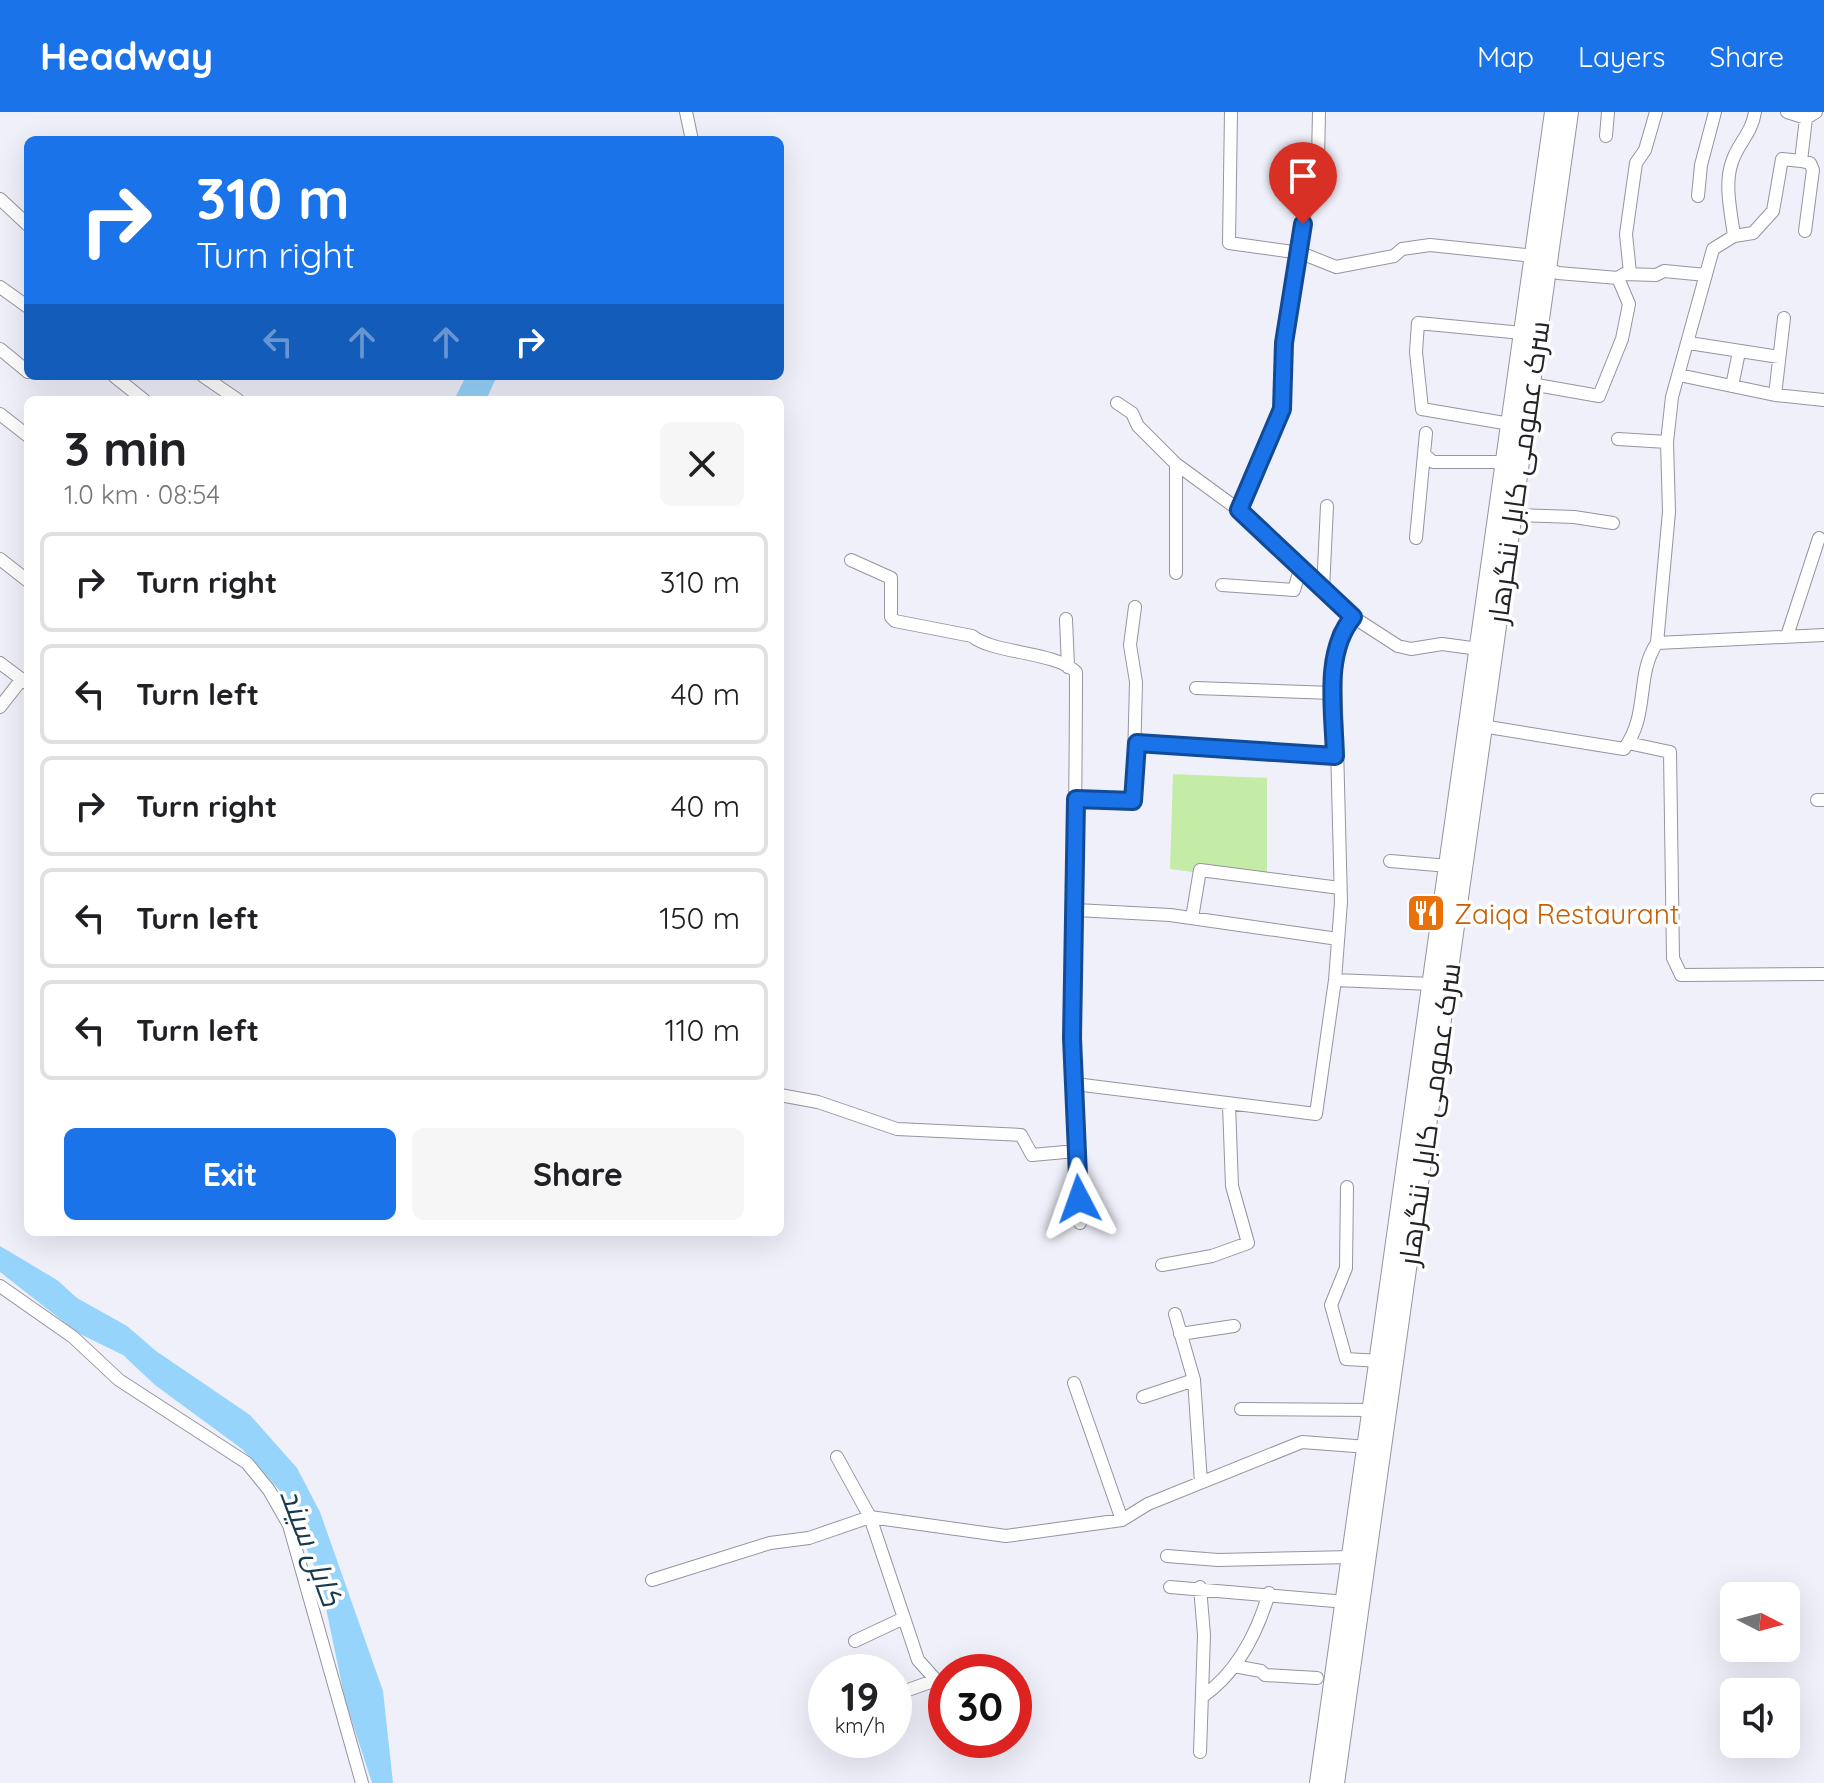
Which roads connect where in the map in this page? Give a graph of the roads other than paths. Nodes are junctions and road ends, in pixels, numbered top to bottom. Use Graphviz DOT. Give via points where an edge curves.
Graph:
graph roads {
  1 [pos="686,112"];
  2 [pos="1231,112"];
  3 [pos="1319,112"];
  4 [pos="1554,112"];
  5 [pos="1569,112"];
  6 [pos="1608,112"];
  7 [pos="1656,112"];
  8 [pos="1715,112"];
  9 [pos="1755,112"];
  10 [pos="1787,112"];
  11 [pos="1811,115"];
  12 [pos="691,136"];
  13 [pos="1606,136"];
  14 [pos="1318,159"];
  15 [pos="1801,161"];
  16 [pos="1306,196"];
  17 [pos="1698,196"];
  18 [pos="0,199"];
  19 [pos="24,221"];
  20 [pos="1805,231"];
  21 [pos="1734,236"];
  22 [pos="1301,253"];
  23 [pos="1540,261"];
  24 [pos="1706,275"];
  25 [pos="1624,276"];
  26 [pos="0,287"];
  27 [pos="24,304"];
  28 [pos="1784,318"];
  29 [pos="1522,333"];
  30 [pos="1689,343"];
  31 [pos="0,349"];
  32 [pos="1739,352"];
  33 [pos="1779,357"];
  34 [pos="24,368"];
  35 [pos="1679,375"];
  36 [pos="119,380"];
  37 [pos="209,380"];
  38 [pos="1531,384"];
  39 [pos="1732,386"];
  40 [pos="1775,395"];
  41 [pos="139,396"];
  42 [pos="232,396"];
  43 [pos="1824,400"];
  44 [pos="1117,403"];
  45 [pos="0,414"];
  46 [pos="1510,424"];
  47 [pos="24,433"];
  48 [pos="1426,433"];
  49 [pos="1618,439"];
  50 [pos="1667,442"];
  51 [pos="1425,455"];
  52 [pos="1506,462"];
  53 [pos="1176,464"];
  54 [pos="1327,506"];
  55 [pos="1239,510"];
  56 [pos="1514,515"];
  57 [pos="1613,523"];
  58 [pos="1416,538"];
  59 [pos="1819,538"];
  60 [pos="0,559"];
  61 [pos="851,560"];
  62 [pos="1300,570"];
  63 [pos="1176,573"];
  64 [pos="24,578"];
  65 [pos="1222,585"];
  66 [pos="1323,590"];
  67 [pos="1135,607"];
  68 [pos="1353,617"];
  69 [pos="1066,619"];
  70 [pos="1824,635"];
  71 [pos="1787,636"];
  72 [pos="1657,643"];
  73 [pos="1479,649"];
  74 [pos="0,663"];
  75 [pos="1068,667"];
  76 [pos="24,681"];
  77 [pos="24,683"];
  78 [pos="1196,688"];
  79 [pos="1333,693"];
  80 [pos="0,707"];
  81 [pos="1475,728"];
  82 [pos="1137,743"];
  83 [pos="1628,743"];
  84 [pos="1335,756"];
  85 [pos="1076,799"];
  86 [pos="1390,861"];
  87 [pos="1449,866"];
  88 [pos="1340,888"];
  89 [pos="1076,910"];
  90 [pos="1192,918"];
  91 [pos="1338,939"];
  92 [pos="1824,974"];
  93 [pos="1335,980"];
  94 [pos="1432,984"];
  95 [pos="1075,1084"];
  96 [pos="784,1096"];
  97 [pos="1229,1105"];
  98 [pos="1076,1151"];
  99 [pos="1347,1187"];
  100 [pos="1080,1223"];
  101 [pos="1162,1265"];
  102 [pos="0,1286"];
  103 [pos="1175,1314"];
  104 [pos="1234,1326"];
  105 [pos="1180,1334"];
  106 [pos="1380,1361"];
  107 [pos="1194,1380"];
  108 [pos="1074,1383"];
  109 [pos="1143,1397"];
  110 [pos="1241,1409"];
  111 [pos="1373,1410"];
  112 [pos="1368,1447"];
  113 [pos="837,1457"];
  114 [pos="1201,1482"];
  115 [pos="870,1517"];
  116 [pos="1122,1520"];
  117 [pos="1167,1556"];
  118 [pos="1352,1557"];
  119 [pos="652,1580"];
  120 [pos="1170,1587"];
  121 [pos="1200,1587"];
  122 [pos="1269,1593"];
  123 [pos="1346,1602"];
  124 [pos="904,1618"];
  125 [pos="855,1641"];
  126 [pos="1234,1666"];
  127 [pos="928,1671"];
  128 [pos="1317,1678"];
  129 [pos="1202,1697"];
  130 [pos="1200,1752"];
  131 [pos="362,1783"];
  132 [pos="1319,1783"];
  133 [pos="1335,1783"];
  1 -- 12 [label="street"];
  2 -- 22 [label="street" via="1229,243"];
  3 -- 14 [label="street"];
  4 -- 23 [label="highway, سرک عمومی کابل ننگرهار"];
  5 -- 23 [label="highway, سرک عمومی کابل ننگرهار"];
  6 -- 13 [label="street"];
  7 -- 25 [label="street" via="1636,163"];
  8 -- 17 [label="street"];
  9 -- 21 [label="street" via="1727,179"];
  10 -- 11 [label="street"];
  11 -- 15 [label="street"];
  15 -- 20 [label="street" via="1813,170"];
  15 -- 21 [label="street" via="1782,159 1773,211 1753,233"];
  16 -- 22 [label="street"];
  18 -- 19 [label="street"];
  21 -- 24 [label="street" via="1713,249"];
  22 -- 23 [label="street" via="1336,267 1430,245"];
  22 -- 55 [label="street" via="1286,328 1282,409"];
  23 -- 25 [label="street" via="1558,273"];
  23 -- 29 [label="highway, سرک عمومی کابل ننگرهار"];
  23 -- 38 [label="highway, سرک عمومی کابل ننگرهار"];
  24 -- 25 [label="street" via="1664,271"];
  24 -- 30 [label="street"];
  25 -- 38 [label="street" via="1629,304 1622,339 1599,396"];
  26 -- 27 [label="street"];
  28 -- 33 [label="street"];
  29 -- 46 [label="highway, سرک عمومی کابل ننگرهار"];
  29 -- 46 [label="street" via="1418,323 1422,409"];
  30 -- 32 [label="street"];
  30 -- 35 [label="street"];
  31 -- 34 [label="street"];
  32 -- 33 [label="street"];
  32 -- 39 [label="street"];
  33 -- 40 [label="street"];
  35 -- 39 [label="street"];
  35 -- 50 [label="street"];
  36 -- 41 [label="street"];
  37 -- 42 [label="street"];
  38 -- 56 [label="highway, سرک عمومی کابل ننگرهار"];
  39 -- 40 [label="street"];
  40 -- 43 [label="street"];
  44 -- 53 [label="street"];
  45 -- 47 [label="street"];
  46 -- 52 [label="highway, سرک عمومی کابل ننگرهار"];
  48 -- 51 [label="street"];
  49 -- 50 [label="street"];
  50 -- 72 [label="street" via="1669,512"];
  51 -- 52 [label="street" via="1433,462"];
  51 -- 58 [label="street"];
  52 -- 73 [label="highway, سرک عمومی کابل ننگرهار"];
  53 -- 55 [label="street"];
  53 -- 63 [label="street"];
  54 -- 66 [label="street"];
  55 -- 62 [label="street"];
  56 -- 57 [label="street"];
  56 -- 81 [label="highway, سرک عمومی کابل ننگرهار"];
  59 -- 71 [label="street"];
  60 -- 64 [label="street"];
  61 -- 75 [label="street" via="891,578 895,621 972,636"];
  62 -- 65 [label="street" via="1294,590"];
  62 -- 66 [label="street"];
  66 -- 68 [label="street"];
  67 -- 82 [label="street" via="1130,645"];
  68 -- 73 [label="street" via="1398,646"];
  68 -- 79 [label="street" via="1339,633"];
  69 -- 75 [label="street"];
  70 -- 71 [label="street"];
  71 -- 72 [label="street"];
  72 -- 83 [label="street" via="1648,656 1643,703"];
  73 -- 81 [label="highway, سرک عمومی کابل ننگرهار"];
  74 -- 76 [label="street"];
  75 -- 85 [label="street" via="1076,672"];
  77 -- 80 [label="street"];
  78 -- 79 [label="street"];
  79 -- 84 [label="street"];
  81 -- 83 [label="street" via="1624,749"];
  81 -- 87 [label="highway, سرک عمومی کابل ننگرهار"];
  81 -- 133 [label="highway, سرک عمومی کابل ننگرهار"];
  82 -- 84 [label="street"];
  82 -- 85 [label="street" via="1133,801"];
  83 -- 92 [label="street" via="1670,752 1673,958 1681,975"];
  84 -- 88 [label="street"];
  85 -- 89 [label="street"];
  86 -- 87 [label="street"];
  87 -- 94 [label="highway, سرک عمومی کابل ننگرهار"];
  88 -- 90 [label="street" via="1200,870"];
  88 -- 91 [label="street"];
  89 -- 90 [label="street"];
  89 -- 95 [label="street"];
  90 -- 91 [label="street"];
  91 -- 93 [label="street"];
  93 -- 94 [label="street"];
  93 -- 97 [label="street" via="1316,1114"];
  94 -- 106 [label="highway, سرک عمومی کابل ننگرهار"];
  95 -- 97 [label="street"];
  95 -- 98 [label="street"];
  96 -- 98 [label="street" via="897,1129 1021,1135 1032,1155"];
  97 -- 101 [label="street" via="1232,1186 1248,1243"];
  98 -- 100 [label="street"];
  99 -- 106 [label="street" via="1346,1268 1331,1305 1346,1359"];
  102 -- 131 [label="street" via="73,1337 119,1380 247,1463 269,1490 289,1525"];
  103 -- 105 [label="street"];
  104 -- 105 [label="street"];
  105 -- 107 [label="street"];
  106 -- 111 [label="highway, سرک عمومی کابل ننگرهار"];
  107 -- 109 [label="street"];
  107 -- 114 [label="street"];
  108 -- 116 [label="street"];
  110 -- 111 [label="street"];
  111 -- 112 [label="highway, سرک عمومی کابل ننگرهار"];
  112 -- 114 [label="street" via="1302,1442"];
  112 -- 118 [label="highway, سرک عمومی کابل ننگرهار"];
  113 -- 115 [label="street"];
  114 -- 116 [label="street"];
  115 -- 116 [label="street" via="1006,1536"];
  115 -- 119 [label="street"];
  115 -- 124 [label="street"];
  117 -- 118 [label="street"];
  118 -- 123 [label="highway, سرک عمومی کابل ننگرهار"];
  120 -- 121 [label="street"];
  121 -- 122 [label="street"];
  121 -- 129 [label="street"];
  122 -- 123 [label="street"];
  122 -- 126 [label="street" via="1258,1630"];
  123 -- 132 [label="highway, سرک عمومی کابل ننگرهار"];
  124 -- 125 [label="street"];
  124 -- 127 [label="street" via="918,1660"];
  126 -- 128 [label="street" via="1265,1675"];
  126 -- 129 [label="street"];
  129 -- 130 [label="street"];
}
